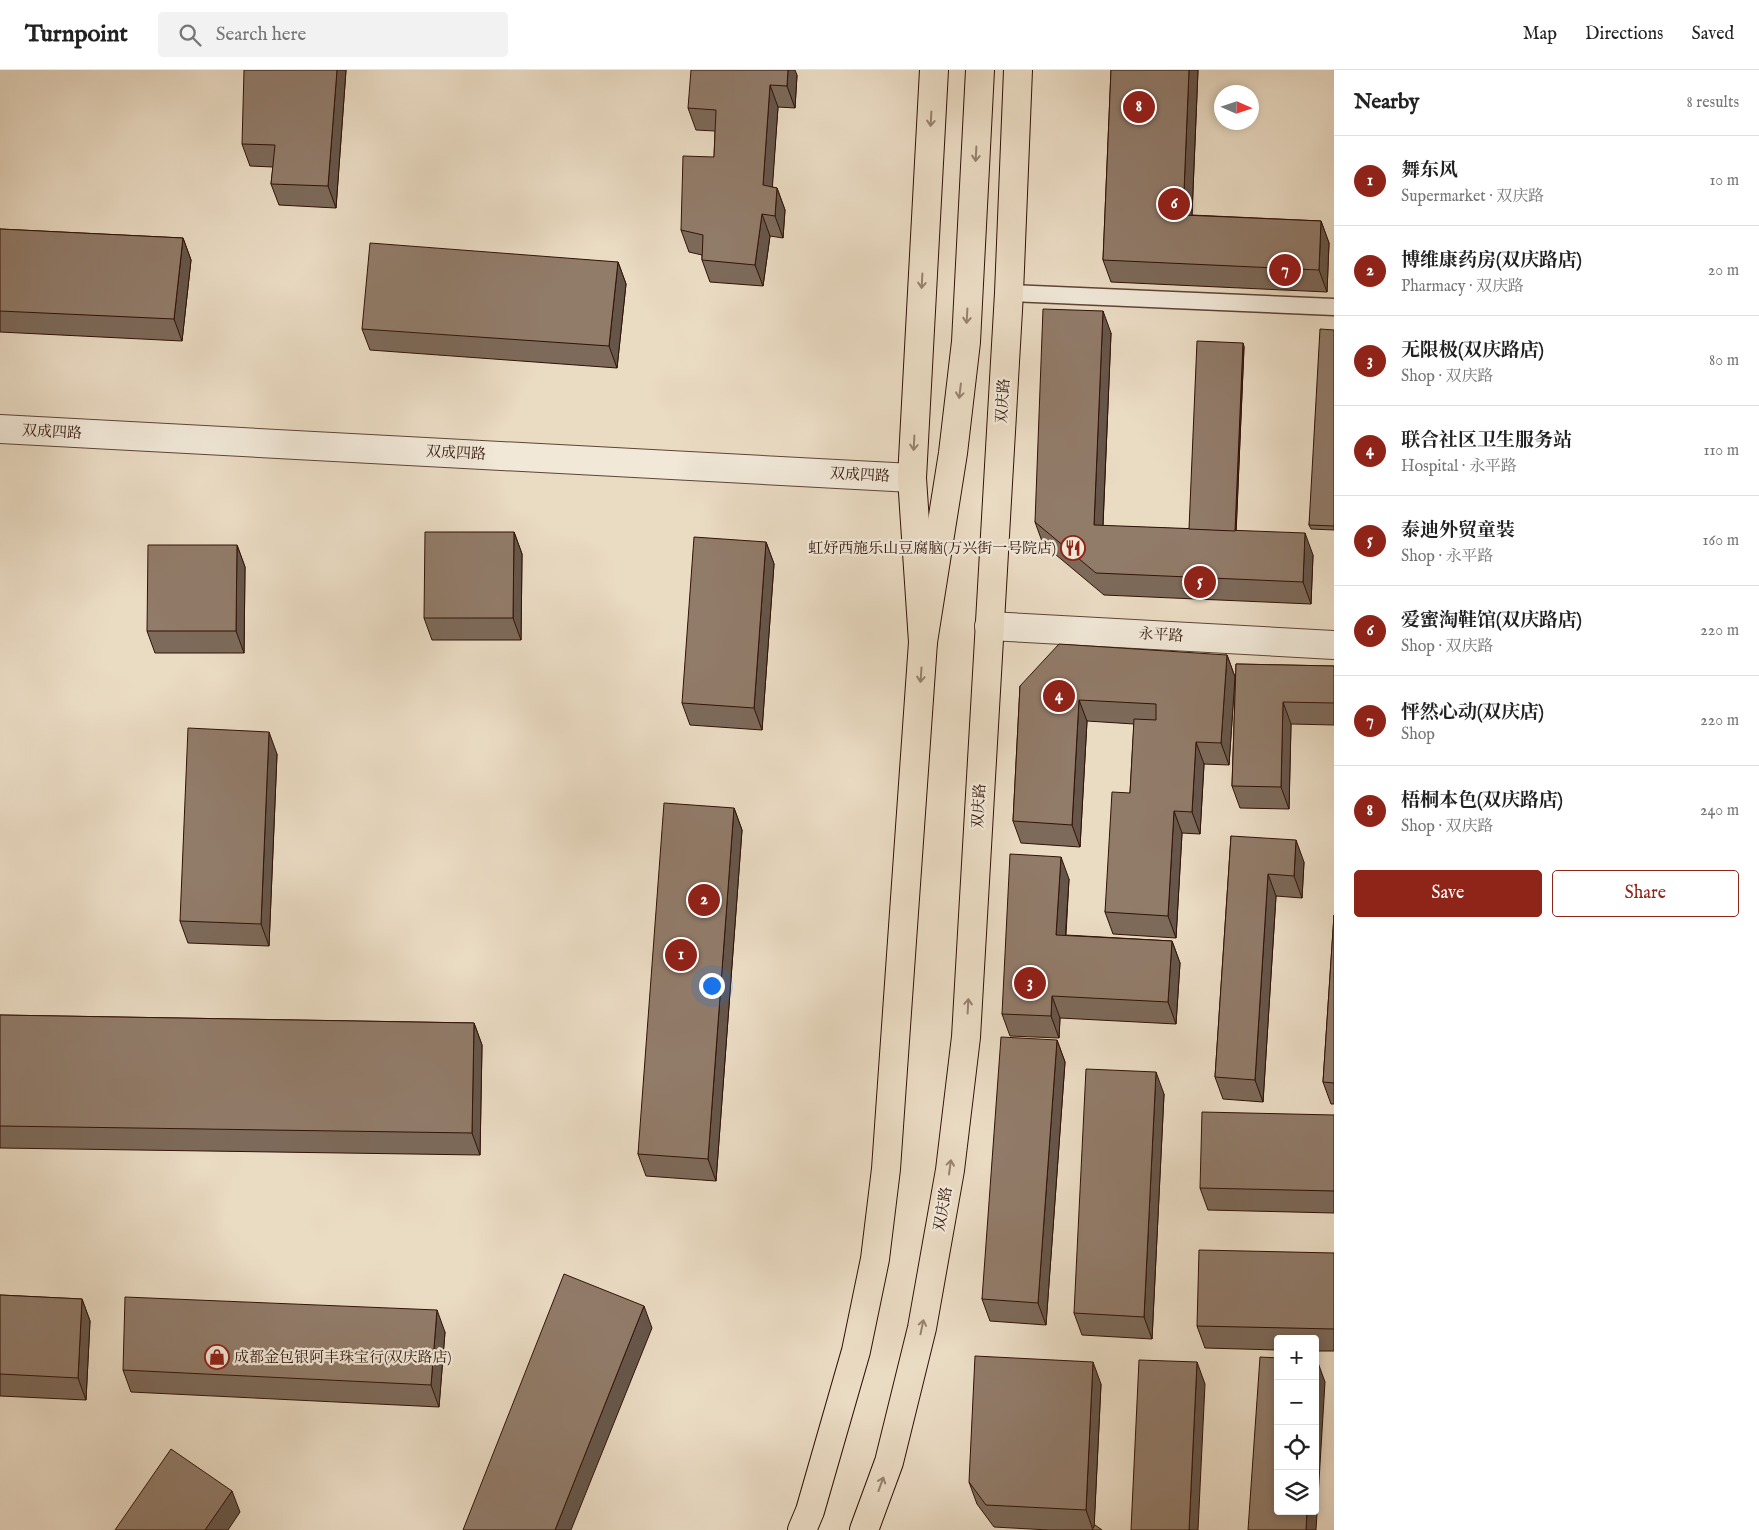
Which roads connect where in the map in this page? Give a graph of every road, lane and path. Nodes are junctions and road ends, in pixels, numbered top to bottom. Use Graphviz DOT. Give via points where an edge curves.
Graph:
graph roads {
  1 [pos="934,70"];
  2 [pos="980,70"];
  3 [pos="1018,70"];
  4 [pos="1010,293"];
  5 [pos="1334,307"];
  6 [pos="0,429"];
  7 [pos="912,478"];
  8 [pos="989,626"];
  9 [pos="923,642"];
  10 [pos="1334,645"];
  11 [pos="802,1530"];
  12 [pos="864,1530"];
  1 -- 7 [label="main road, one-way"];
  2 -- 9 [label="main road, one-way" via="966,342 953,453"];
  3 -- 4 [label="main road, 双庆路"];
  4 -- 5 [label="lane"];
  4 -- 8 [label="main road, 双庆路"];
  6 -- 7 [label="street, 双成四路"];
  7 -- 9 [label="main road"];
  8 -- 10 [label="street, 永平路"];
  12 -- 8 [label="main road, 双庆路, one-way" via="889,1462 922,1328 950,1170 966,1037"];
  9 -- 11 [label="main road, one-way" via="886,1169 876,1259 856,1351"];
}
